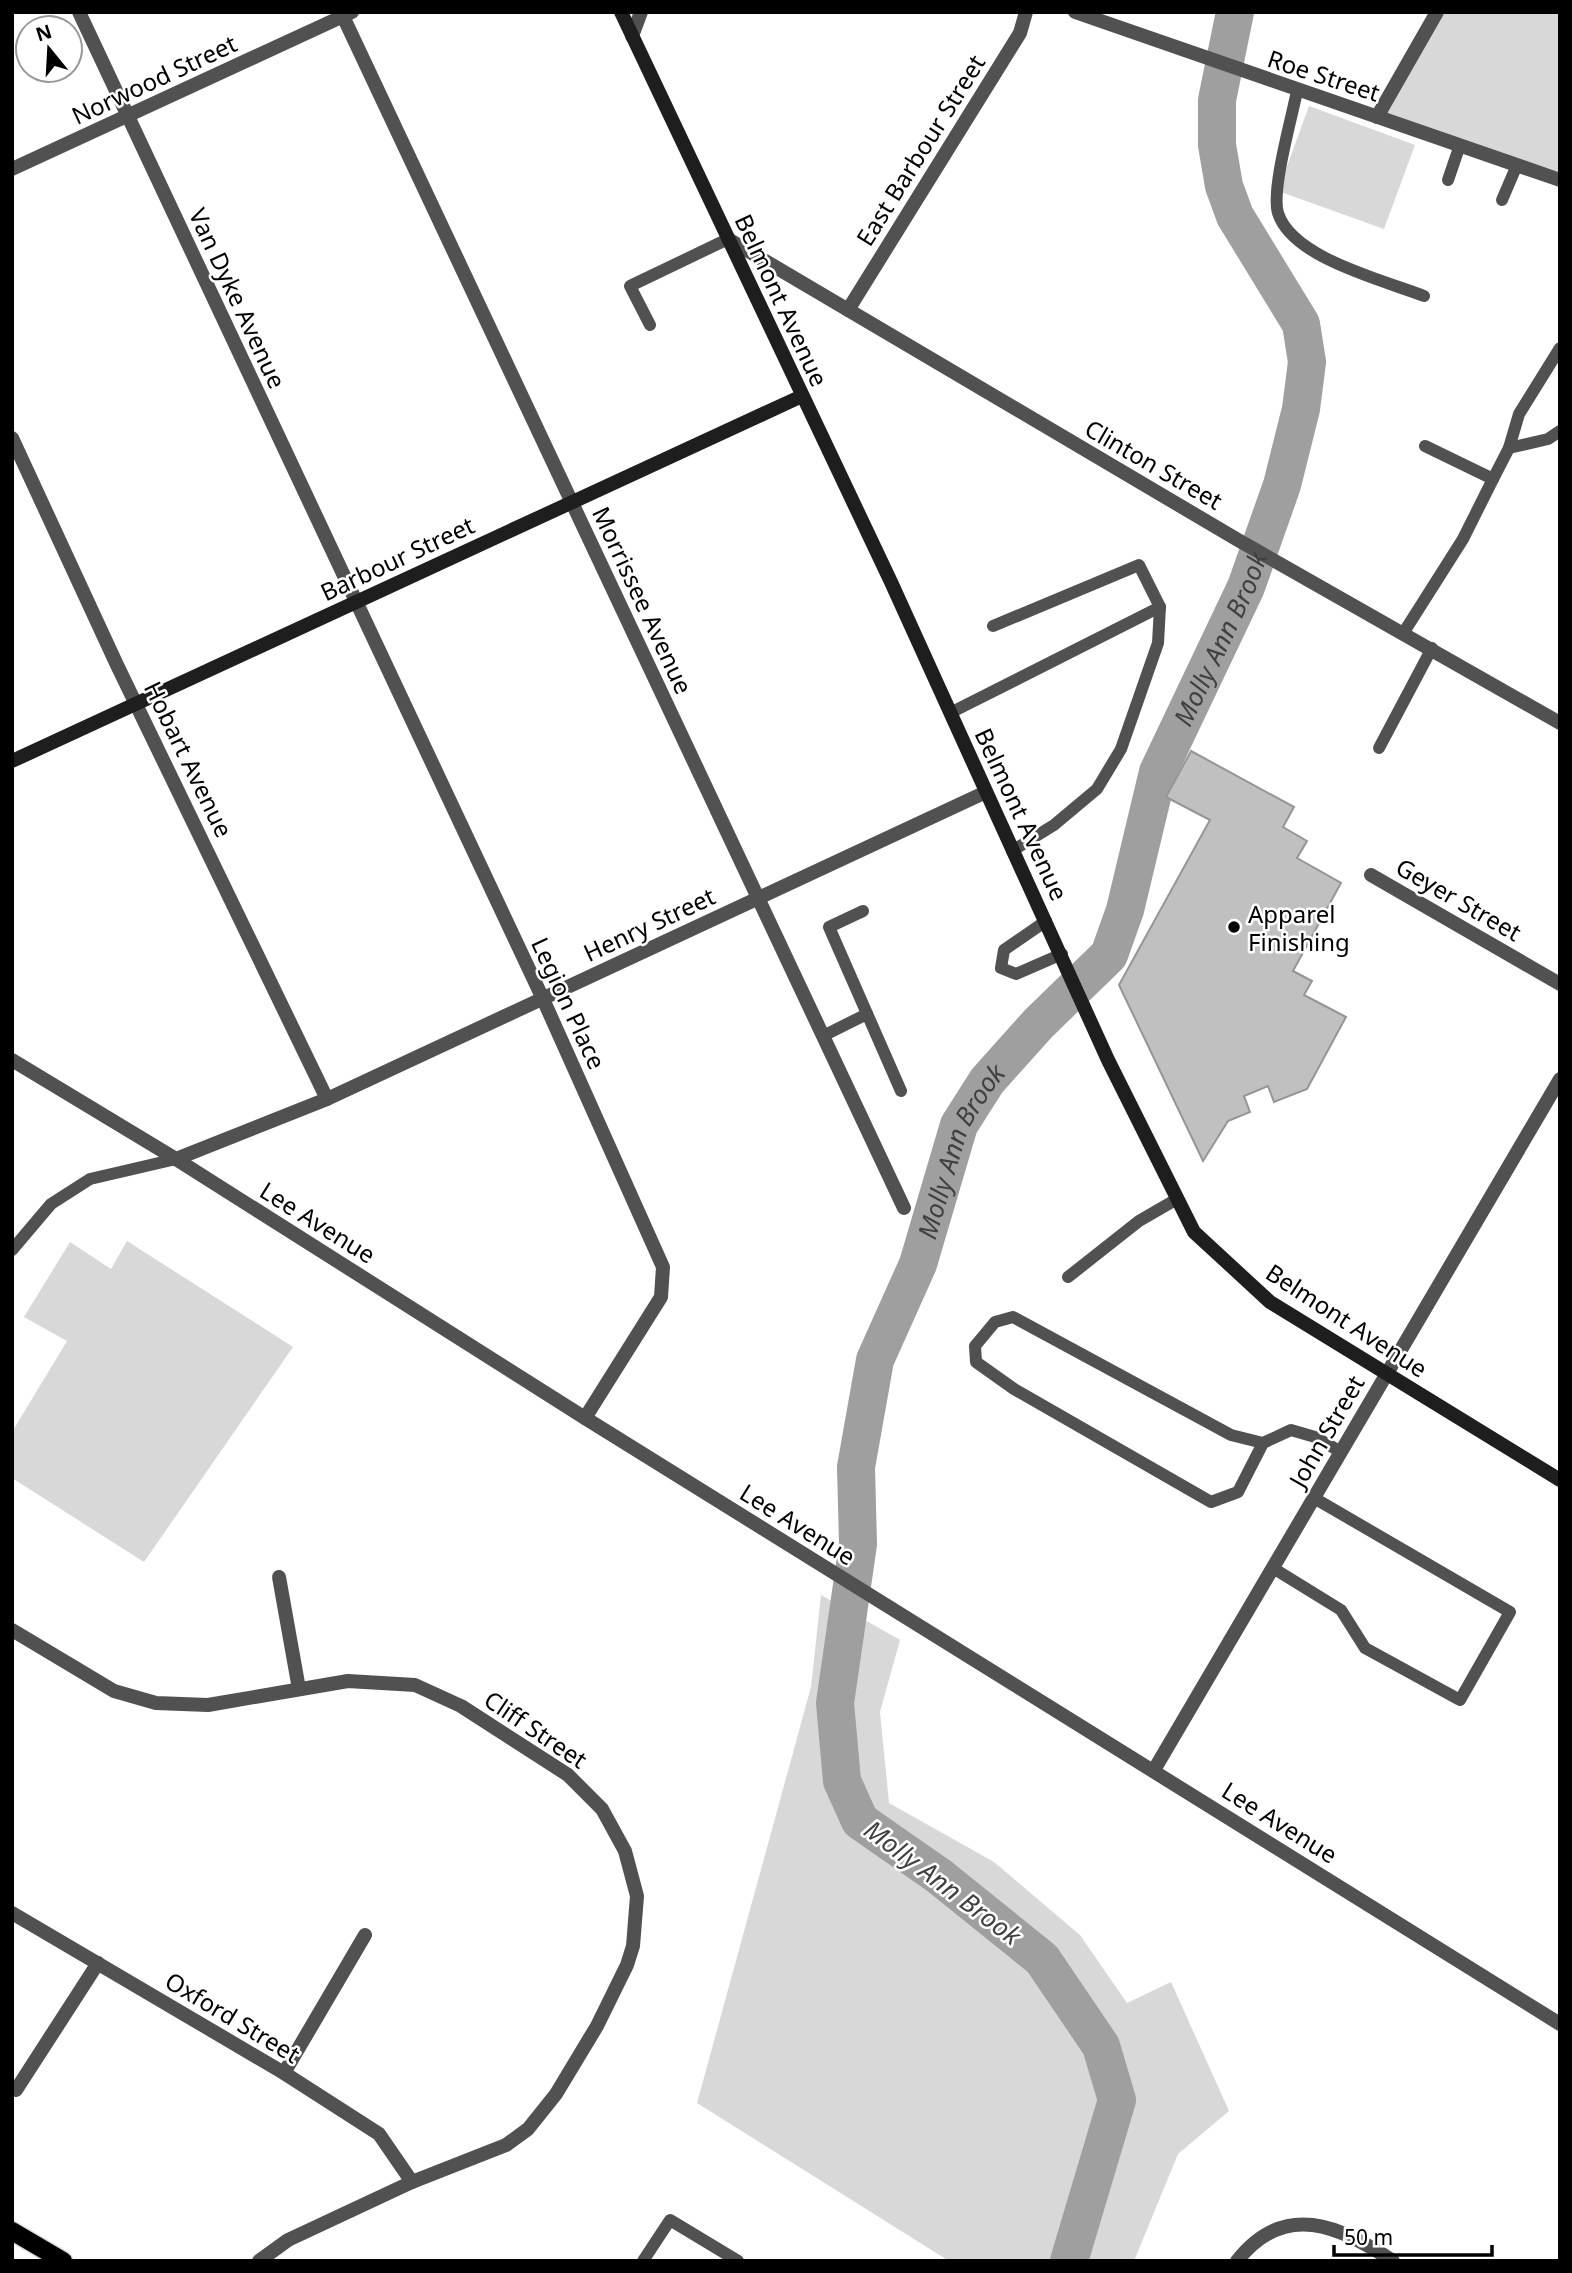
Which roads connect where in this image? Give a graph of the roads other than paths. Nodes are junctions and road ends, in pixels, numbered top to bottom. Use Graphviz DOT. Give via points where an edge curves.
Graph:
graph roads {
  1 [pos="79,12"];
  2 [pos="621,12"];
  3 [pos="640,12"];
  4 [pos="1026,12"];
  5 [pos="1075,12"];
  6 [pos="1437,12"];
  7 [pos="345,14"];
  8 [pos="632,36"];
  9 [pos="1297,91"];
  10 [pos="128,116"];
  11 [pos="1377,117"];
  12 [pos="1461,145"];
  13 [pos="1517,165"];
  14 [pos="12,169"];
  15 [pos="1448,180"];
  16 [pos="1560,180"];
  17 [pos="1502,200"];
  18 [pos="728,239"];
  19 [pos="1424,296"];
  20 [pos="848,310"];
  21 [pos="650,325"];
  22 [pos="1560,348"];
  23 [pos="802,396"];
  24 [pos="1560,431"];
  25 [pos="12,438"];
  26 [pos="1425,446"];
  27 [pos="1509,448"];
  28 [pos="1493,479"];
  29 [pos="572,502"];
  30 [pos="355,603"];
  31 [pos="1160,607"];
  32 [pos="993,626"];
  33 [pos="1404,632"];
  34 [pos="1432,648"];
  35 [pos="136,703"];
  36 [pos="950,713"];
  37 [pos="1560,723"];
  38 [pos="1378,748"];
  39 [pos="12,761"];
  40 [pos="986,792"];
  41 [pos="1012,851"];
  42 [pos="1371,875"];
  43 [pos="758,899"];
  44 [pos="863,911"];
  45 [pos="1048,925"];
  46 [pos="1062,954"];
  47 [pos="1560,984"];
  48 [pos="542,999"];
  49 [pos="867,1014"];
  50 [pos="823,1036"];
  51 [pos="12,1060"];
  52 [pos="1560,1079"];
  53 [pos="901,1091"];
  54 [pos="327,1099"];
  55 [pos="176,1159"];
  56 [pos="1177,1199"];
  57 [pos="904,1208"];
  58 [pos="12,1250"];
  59 [pos="1068,1277"];
  60 [pos="1387,1374"];
  61 [pos="585,1418"];
  62 [pos="1264,1443"];
  63 [pos="1341,1452"];
  64 [pos="1560,1480"];
  65 [pos="1314,1498"];
  66 [pos="1273,1568"];
  67 [pos="279,1577"];
  68 [pos="12,1630"];
  69 [pos="299,1689"];
  70 [pos="1154,1770"];
  71 [pos="12,1913"];
  72 [pos="365,1936"];
  73 [pos="98,1963"];
  74 [pos="1560,2024"];
  75 [pos="284,2073"];
  76 [pos="16,2090"];
  77 [pos="412,2182"];
  78 [pos="12,2231"];
  79 [pos="63,2261"];
  80 [pos="259,2261"];
  81 [pos="643,2261"];
  82 [pos="738,2261"];
  83 [pos="1237,2261"];
  84 [pos="1393,2261"];
  1 -- 10 [label="street, Van Dyke Avenue"];
  2 -- 8 [label="main road, Belmont Avenue"];
  3 -- 8 [label="street"];
  4 -- 20 [label="street, East Barbour Street" via="1020,33"];
  5 -- 9 [label="street, Roe Street"];
  6 -- 11 [label="street"];
  7 -- 10 [label="street, Norwood Street"];
  7 -- 29 [label="street, Morrissee Avenue"];
  8 -- 18 [label="main road, Belmont Avenue"];
  9 -- 11 [label="street, Roe Street"];
  9 -- 19 [label="lane" via="1278,191 1277,212 1290,234 1321,257"];
  10 -- 14 [label="street, Norwood Street"];
  10 -- 30 [label="street, Van Dyke Avenue"];
  11 -- 12 [label="street, Roe Street"];
  12 -- 13 [label="street, Roe Street"];
  12 -- 15 [label="lane"];
  13 -- 16 [label="street, Roe Street"];
  13 -- 17 [label="lane"];
  18 -- 20 [label="street, Clinton Street"];
  18 -- 21 [label="lane" via="630,286"];
  18 -- 23 [label="main road, Belmont Avenue"];
  20 -- 33 [label="street, Clinton Street" via="1238,540"];
  22 -- 27 [label="lane" via="1519,414"];
  23 -- 29 [label="main road, Barbour Street"];
  23 -- 36 [label="main road, Belmont Avenue"];
  24 -- 27 [label="lane" via="1548,439"];
  25 -- 35 [label="street, Hobart Avenue"];
  26 -- 28 [label="lane"];
  27 -- 28 [label="lane"];
  28 -- 33 [label="lane" via="1463,539"];
  29 -- 30 [label="main road, Barbour Street"];
  29 -- 43 [label="street, Morrissee Avenue"];
  30 -- 35 [label="main road, Barbour Street"];
  30 -- 48 [label="street, Legion Place"];
  31 -- 32 [label="lane" via="1139,565"];
  31 -- 36 [label="lane"];
  31 -- 41 [label="lane" via="1158,643 1121,749 1097,789 1054,825"];
  33 -- 34 [label="street, Clinton Street"];
  34 -- 37 [label="street, Clinton Street"];
  34 -- 38 [label="lane"];
  35 -- 39 [label="main road, Barbour Street"];
  35 -- 54 [label="street, Hobart Avenue"];
  36 -- 40 [label="main road, Belmont Avenue"];
  40 -- 41 [label="main road, Belmont Avenue"];
  40 -- 43 [label="street, Henry Street"];
  41 -- 45 [label="main road, Belmont Avenue"];
  42 -- 47 [label="street, Geyer Street"];
  43 -- 48 [label="street, Henry Street"];
  43 -- 50 [label="street, Morrissee Avenue"];
  44 -- 49 [label="lane" via="830,927"];
  45 -- 46 [label="main road, Belmont Avenue"];
  45 -- 46 [label="lane" via="1004,950 1001,968 1016,974"];
  46 -- 56 [label="main road, Belmont Avenue"];
  48 -- 54 [label="street, Henry Street"];
  48 -- 61 [label="street, Legion Place" via="663,1267 661,1297"];
  49 -- 50 [label="lane"];
  49 -- 53 [label="lane"];
  50 -- 57 [label="street, Morrissee Avenue"];
  51 -- 55 [label="street, Lee Avenue"];
  52 -- 60 [label="street, John Street"];
  54 -- 55 [label="street, Henry Street"];
  55 -- 58 [label="lane" via="90,1179 51,1204"];
  55 -- 61 [label="street, Lee Avenue"];
  56 -- 59 [label="lane" via="1139,1221"];
  56 -- 60 [label="main road, Belmont Avenue" via="1194,1232 1269,1302"];
  60 -- 63 [label="street, John Street"];
  60 -- 64 [label="main road, Belmont Avenue"];
  61 -- 70 [label="street, Lee Avenue"];
  62 -- 62 [label="lane" via="1231,1435 1013,1317 995,1322 975,1346 976,1362 1014,1390 1211,1502 1238,1492"];
  62 -- 63 [label="lane" via="1290,1430"];
  63 -- 65 [label="street, John Street"];
  65 -- 66 [label="street, John Street"];
  65 -- 66 [label="lane" via="1510,1612 1460,1700 1365,1648 1341,1610"];
  66 -- 70 [label="street, John Street"];
  67 -- 69 [label="street"];
  68 -- 69 [label="street, Cliff Street" via="114,1691 156,1703 208,1705"];
  69 -- 77 [label="street, Cliff Street" via="348,1681 388,1682 415,1685 461,1706 586,1790 614,1828 637,1896 627,1965 556,2094 528,2129 506,2145"];
  70 -- 74 [label="street, Lee Avenue"];
  71 -- 73 [label="street, Oxford Street"];
  72 -- 75 [label="street"];
  73 -- 75 [label="street, Oxford Street"];
  73 -- 76 [label="street"];
  75 -- 77 [label="street, Oxford Street" via="379,2134"];
  77 -- 80 [label="street, Cliff Street" via="288,2240"];
  78 -- 79 [label="main road"];
  81 -- 82 [label="lane" via="670,2220"];
  83 -- 84 [label="street" via="1257,2239 1278,2229 1307,2224 1353,2235"];
}
